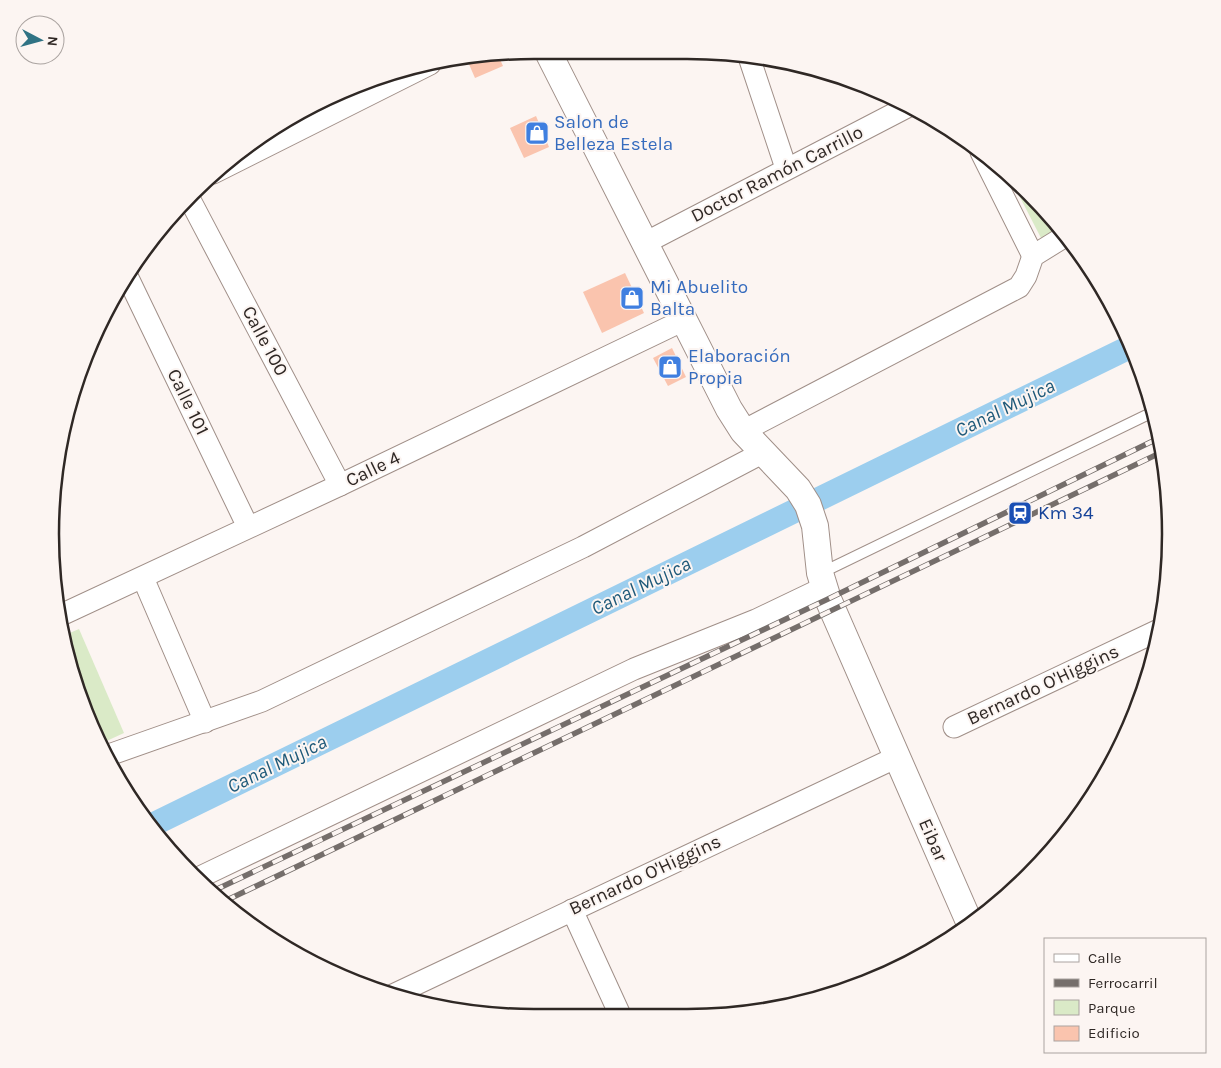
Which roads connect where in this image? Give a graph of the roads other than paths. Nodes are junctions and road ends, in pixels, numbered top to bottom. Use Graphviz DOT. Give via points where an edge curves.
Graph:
graph roads {
  1 [pos="552,59"];
  2 [pos="751,63"];
  3 [pos="404,77"];
  4 [pos="901,110"];
  5 [pos="245,157"];
  6 [pos="987,166"];
  7 [pos="786,168"];
  8 [pos="192,204"];
  9 [pos="1060,240"];
  10 [pos="645,243"];
  11 [pos="1033,256"];
  12 [pos="130,283"];
  13 [pos="684,320"];
  14 [pos="1147,415"];
  15 [pos="743,430"];
  16 [pos="762,453"];
  17 [pos="340,485"];
  18 [pos="248,527"];
  19 [pos="143,578"];
  20 [pos="822,580"];
  21 [pos="66,613"];
  22 [pos="1151,634"];
  23 [pos="205,722"];
  24 [pos="954,727"];
  25 [pos="113,754"];
  26 [pos="897,757"];
  27 [pos="204,875"];
  28 [pos="572,910"];
  29 [pos="967,917"];
  30 [pos="403,991"];
  31 [pos="617,1009"];
  1 -- 10 [label="street, Eibar"];
  2 -- 7 [label="street"];
  3 -- 5 [label="street"];
  4 -- 7 [label="street, Doctor Ramón Carrillo"];
  6 -- 11 [label="street"];
  7 -- 10 [label="street, Doctor Ramón Carrillo"];
  8 -- 17 [label="street, Calle 100"];
  9 -- 11 [label="street"];
  10 -- 13 [label="street, Eibar"];
  11 -- 15 [label="street" via="1019,287"];
  12 -- 18 [label="street, Calle 101"];
  13 -- 15 [label="street, Eibar"];
  13 -- 17 [label="street, Calle 4"];
  14 -- 20 [label="lane"];
  15 -- 16 [label="street, Eibar"];
  16 -- 20 [label="street, Eibar" via="798,489 808,505 815,526"];
  16 -- 23 [label="street" via="583,547 262,701"];
  17 -- 18 [label="street, Calle 4"];
  18 -- 19 [label="street, Calle 4"];
  19 -- 21 [label="street, Calle 4"];
  19 -- 23 [label="street"];
  20 -- 26 [label="street, Eibar"];
  20 -- 27 [label="street" via="756,620 634,669"];
  22 -- 24 [label="street, Bernardo O'Higgins"];
  23 -- 25 [label="street"];
  26 -- 28 [label="street, Bernardo O'Higgins"];
  26 -- 29 [label="street, Eibar"];
  28 -- 30 [label="street, Bernardo O'Higgins"];
  28 -- 31 [label="street"];
}
